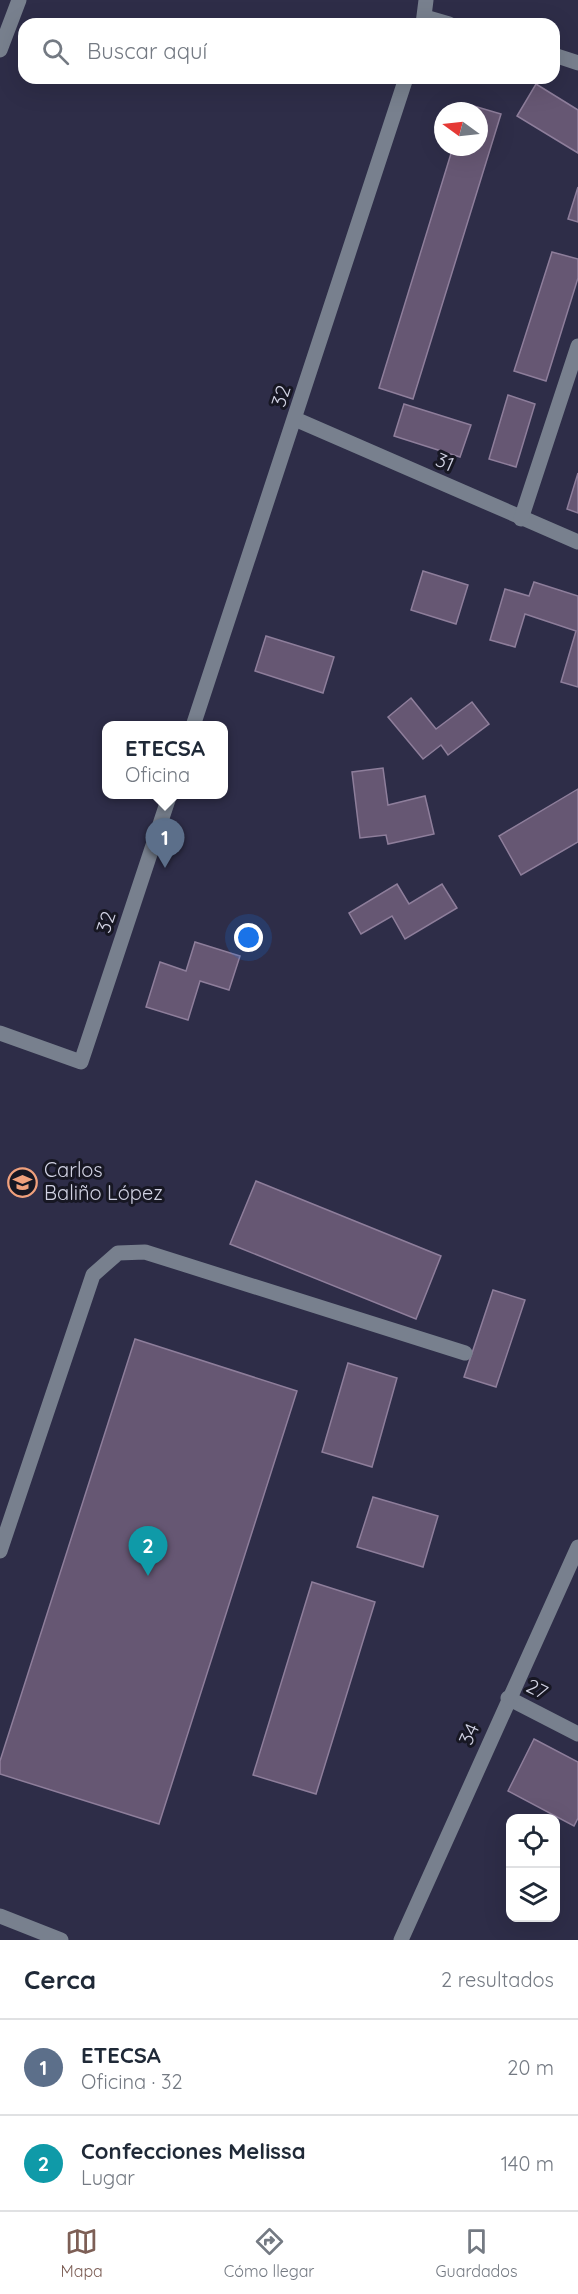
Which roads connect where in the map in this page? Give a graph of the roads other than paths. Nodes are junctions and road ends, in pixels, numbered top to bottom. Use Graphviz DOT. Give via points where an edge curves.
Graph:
graph roads {
  1 [pos="19,0"];
  2 [pos="426,0"];
  3 [pos="424,18"];
  4 [pos="0,50"];
  5 [pos="560,56"];
  6 [pos="577,58"];
  7 [pos="404,84"];
  8 [pos="578,346"];
  9 [pos="295,419"];
  10 [pos="521,519"];
  11 [pos="578,543"];
  12 [pos="195,721"];
  13 [pos="169,799"];
  14 [pos="0,1033"];
  15 [pos="465,1353"];
  16 [pos="578,1547"];
  17 [pos="0,1551"];
  18 [pos="508,1698"];
  19 [pos="578,1734"];
  20 [pos="0,1917"];
  21 [pos="54,1939"];
  22 [pos="401,1940"];
  1 -- 4 [label="street"];
  2 -- 3 [label="street"];
  5 -- 6 [label="street"];
  7 -- 9 [label="street, 32"];
  8 -- 10 [label="street"];
  9 -- 10 [label="street, 31"];
  9 -- 12 [label="street, 32"];
  10 -- 11 [label="street, 31"];
  13 -- 14 [label="street, 32" via="81,1062"];
  15 -- 17 [label="street" via="146,1252 118,1252 93,1275"];
  16 -- 18 [label="street, 34"];
  18 -- 19 [label="street, 27"];
  18 -- 22 [label="street, 34"];
  20 -- 21 [label="street"];
}
